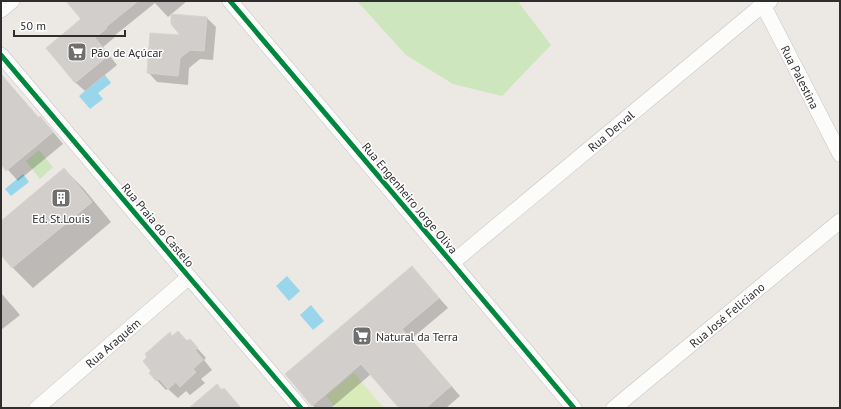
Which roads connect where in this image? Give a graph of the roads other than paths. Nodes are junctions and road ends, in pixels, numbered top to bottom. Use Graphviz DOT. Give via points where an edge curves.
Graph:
graph roads {
  1 [pos="12,1"];
  2 [pos="230,1"];
  3 [pos="764,2"];
  4 [pos="1,10"];
  5 [pos="1,55"];
  6 [pos="840,154"];
  7 [pos="840,221"];
  8 [pos="452,263"];
  9 [pos="189,277"];
  10 [pos="36,408"];
  11 [pos="301,408"];
  12 [pos="574,408"];
  13 [pos="614,408"];
  1 -- 4 [label="street"];
  2 -- 8 [label="street, Rua Engenheiro Jorge Oliva"];
  3 -- 6 [label="street, Rua Palestina"];
  3 -- 8 [label="street, Rua Derval"];
  5 -- 9 [label="street, Rua Praia do Castelo"];
  7 -- 13 [label="street, Rua José Feliciano"];
  8 -- 12 [label="street, Rua Engenheiro Jorge Oliva"];
  9 -- 10 [label="street, Rua Araquém"];
  9 -- 11 [label="street, Rua Praia do Castelo"];
}
